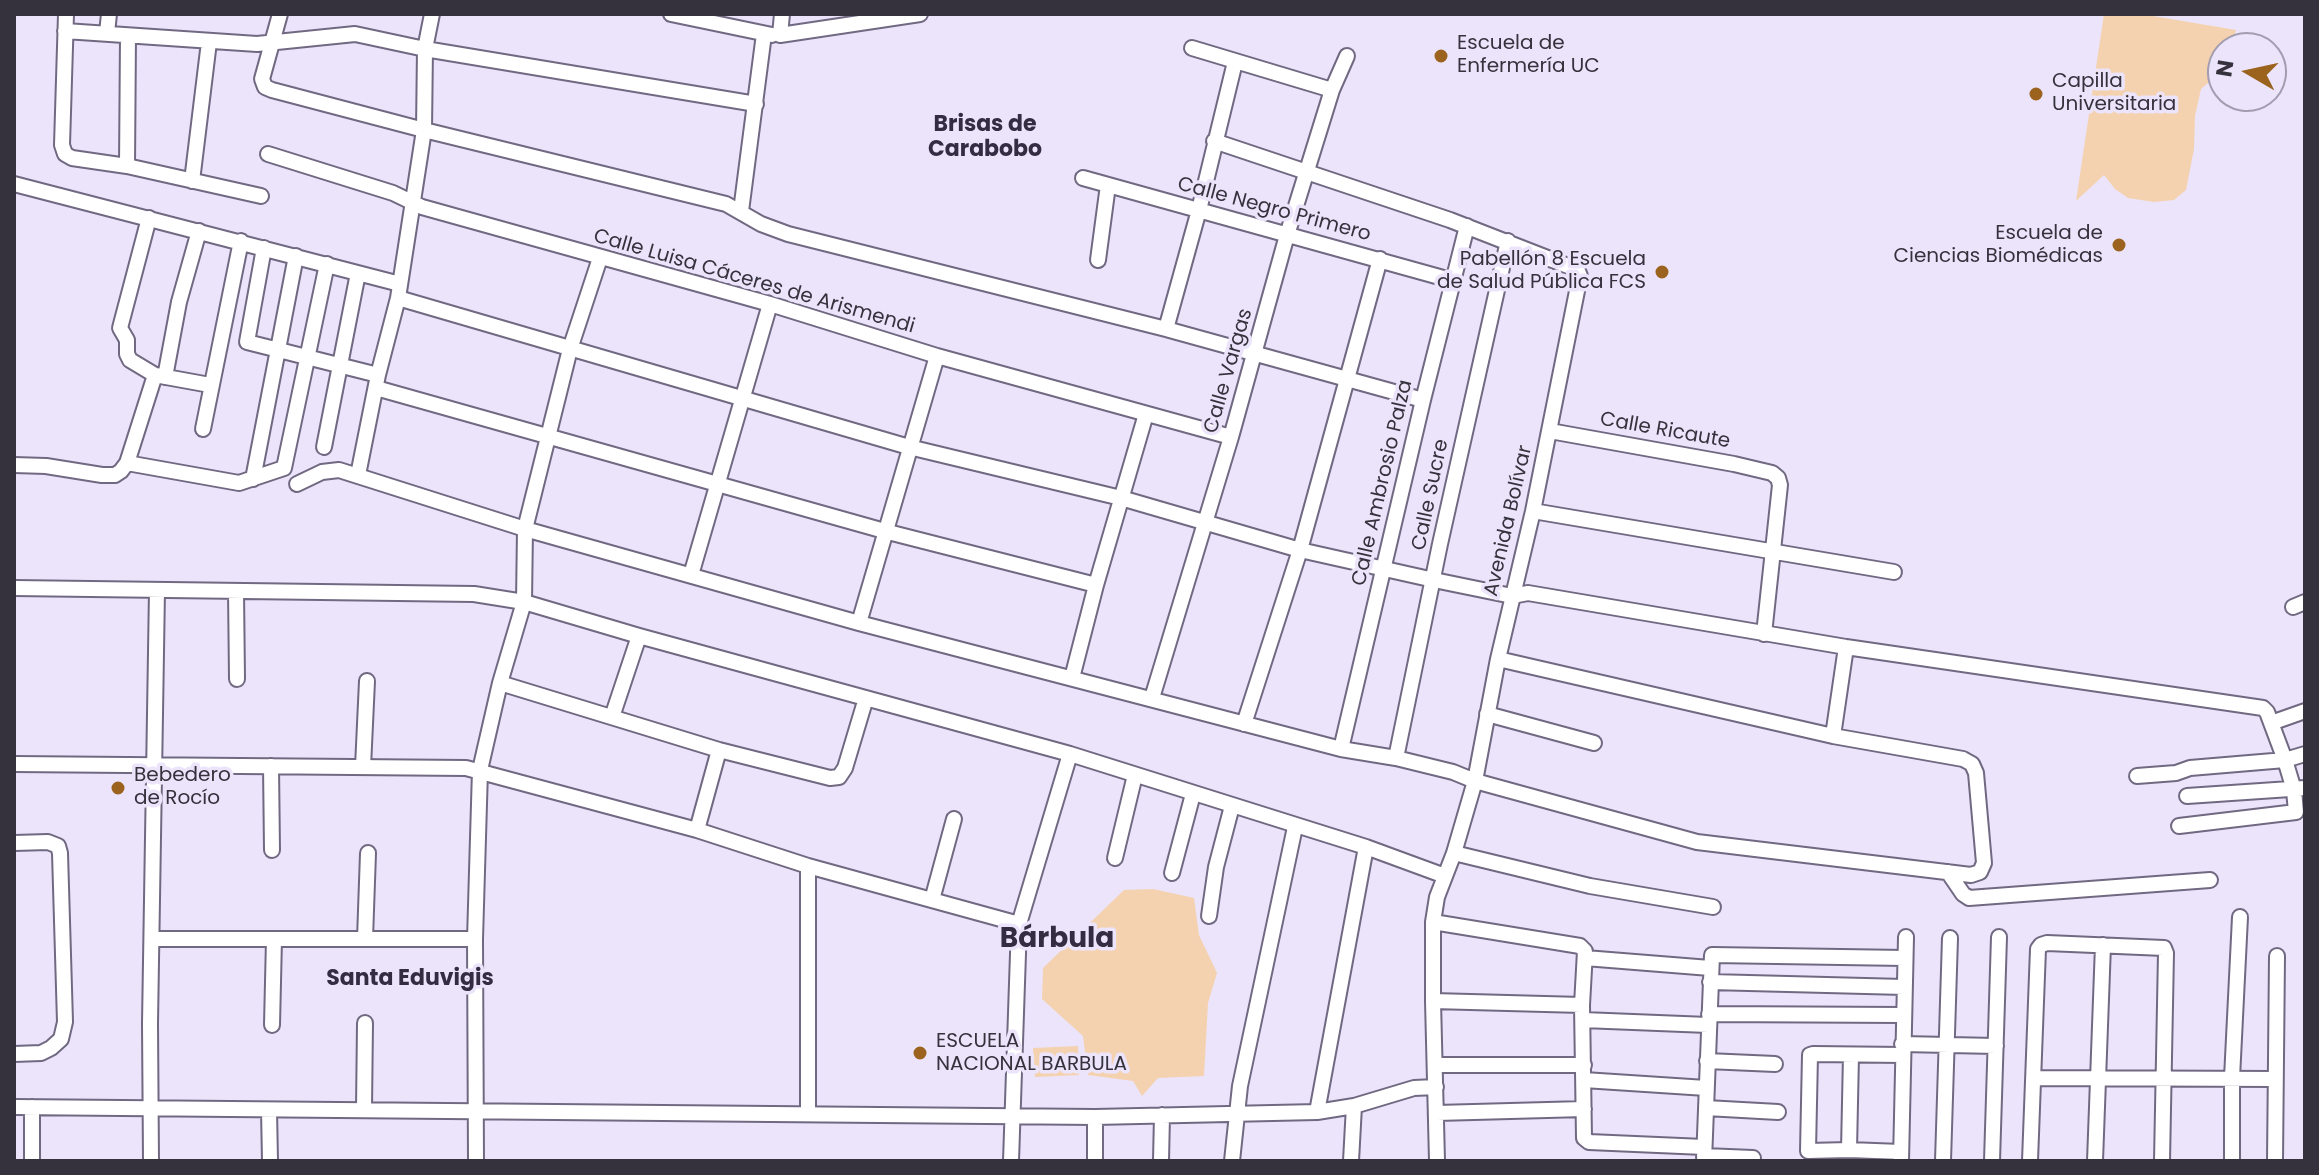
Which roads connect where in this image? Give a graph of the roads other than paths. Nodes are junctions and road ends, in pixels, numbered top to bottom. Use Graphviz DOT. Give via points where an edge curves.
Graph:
graph roads {
  1 [pos="66,14"];
  2 [pos="109,14"];
  3 [pos="280,14"];
  4 [pos="432,14"];
  5 [pos="671,14"];
  6 [pos="782,14"];
  7 [pos="920,14"];
  8 [pos="65,31"];
  9 [pos="107,33"];
  10 [pos="764,34"];
  11 [pos="780,35"];
  12 [pos="128,36"];
  13 [pos="209,42"];
  14 [pos="273,44"];
  15 [pos="1192,48"];
  16 [pos="425,49"];
  17 [pos="1347,56"];
  18 [pos="1235,62"];
  19 [pos="1332,90"];
  20 [pos="756,104"];
  21 [pos="424,130"];
  22 [pos="1214,141"];
  23 [pos="268,154"];
  24 [pos="127,166"];
  25 [pos="1308,173"];
  26 [pos="1083,178"];
  27 [pos="192,181"];
  28 [pos="14,184"];
  29 [pos="1108,185"];
  30 [pos="261,196"];
  31 [pos="412,202"];
  32 [pos="1199,210"];
  33 [pos="741,211"];
  34 [pos="149,218"];
  35 [pos="1467,226"];
  36 [pos="199,231"];
  37 [pos="1287,235"];
  38 [pos="241,241"];
  39 [pos="1508,241"];
  40 [pos="264,248"];
  41 [pos="296,256"];
  42 [pos="600,258"];
  43 [pos="1380,259"];
  44 [pos="1098,260"];
  45 [pos="327,264"];
  46 [pos="358,273"];
  47 [pos="1454,281"];
  48 [pos="399,291"];
  49 [pos="770,304"];
  50 [pos="1166,329"];
  51 [pos="570,349"];
  52 [pos="276,350"];
  53 [pos="1255,354"];
  54 [pos="306,356"];
  55 [pos="937,356"];
  56 [pos="339,366"];
  57 [pos="160,376"];
  58 [pos="1345,378"];
  59 [pos="377,382"];
  60 [pos="210,385"];
  61 [pos="744,397"];
  62 [pos="1423,400"];
  63 [pos="1146,414"];
  64 [pos="203,429"];
  65 [pos="1550,431"];
  66 [pos="549,436"];
  67 [pos="1231,437"];
  68 [pos="324,447"];
  69 [pos="909,447"];
  70 [pos="127,463"];
  71 [pos="14,465"];
  72 [pos="358,475"];
  73 [pos="253,479"];
  74 [pos="297,484"];
  75 [pos="718,484"];
  76 [pos="1121,498"];
  77 [pos="1533,511"];
  78 [pos="1205,524"];
  79 [pos="525,529"];
  80 [pos="888,532"];
  81 [pos="1300,550"];
  82 [pos="1772,552"];
  83 [pos="1383,568"];
  84 [pos="1894,572"];
  85 [pos="691,575"];
  86 [pos="1434,580"];
  87 [pos="1096,585"];
  88 [pos="14,588"];
  89 [pos="157,590"];
  90 [pos="236,591"];
  91 [pos="1512,596"];
  92 [pos="524,602"];
  93 [pos="859,623"];
  94 [pos="1764,634"];
  95 [pos="639,636"];
  96 [pos="1846,647"];
  97 [pos="1498,659"];
  98 [pos="1072,678"];
  99 [pos="237,679"];
  100 [pos="367,681"];
  101 [pos="500,683"];
  102 [pos="866,698"];
  103 [pos="1152,698"];
  104 [pos="2305,711"];
  105 [pos="1487,714"];
  106 [pos="612,717"];
  107 [pos="2271,723"];
  108 [pos="1244,724"];
  109 [pos="1833,736"];
  110 [pos="1594,743"];
  111 [pos="1341,749"];
  112 [pos="719,750"];
  113 [pos="1070,754"];
  114 [pos="2305,754"];
  115 [pos="1396,758"];
  116 [pos="2285,760"];
  117 [pos="14,764"];
  118 [pos="155,764"];
  119 [pos="271,766"];
  120 [pos="363,767"];
  121 [pos="480,770"];
  122 [pos="1135,775"];
  123 [pos="2137,776"];
  124 [pos="1475,781"];
  125 [pos="2299,789"];
  126 [pos="1193,794"];
  127 [pos="2187,796"];
  128 [pos="1232,806"];
  129 [pos="954,819"];
  130 [pos="2179,826"];
  131 [pos="1295,827"];
  132 [pos="697,830"];
  133 [pos="14,843"];
  134 [pos="1366,847"];
  135 [pos="272,850"];
  136 [pos="368,853"];
  137 [pos="1454,853"];
  138 [pos="1115,858"];
  139 [pos="808,866"];
  140 [pos="1948,872"];
  141 [pos="1172,873"];
  142 [pos="1445,876"];
  143 [pos="2210,880"];
  144 [pos="932,900"];
  145 [pos="1713,907"];
  146 [pos="1209,916"];
  147 [pos="2240,917"];
  148 [pos="1433,922"];
  149 [pos="1019,924"];
  150 [pos="1906,937"];
  151 [pos="1999,937"];
  152 [pos="1950,938"];
  153 [pos="152,939"];
  154 [pos="274,939"];
  155 [pos="365,939"];
  156 [pos="475,939"];
  157 [pos="2103,945"];
  158 [pos="2277,956"];
  159 [pos="1585,958"];
  160 [pos="1905,958"];
  161 [pos="1710,975"];
  162 [pos="1904,987"];
  163 [pos="1433,1001"];
  164 [pos="1582,1012"];
  165 [pos="1903,1015"];
  166 [pos="1708,1020"];
  167 [pos="365,1023"];
  168 [pos="272,1025"];
  169 [pos="1947,1045"];
  170 [pos="1996,1046"];
  171 [pos="1903,1050"];
  172 [pos="14,1054"];
  173 [pos="1851,1055"];
  174 [pos="1707,1061"];
  175 [pos="1775,1064"];
  176 [pos="1435,1065"];
  177 [pos="1584,1073"];
  178 [pos="2164,1077"];
  179 [pos="2034,1078"];
  180 [pos="2232,1078"];
  181 [pos="2098,1079"];
  182 [pos="2275,1079"];
  183 [pos="1436,1087"];
  184 [pos="1706,1088"];
  185 [pos="1354,1106"];
  186 [pos="14,1107"];
  187 [pos="32,1107"];
  188 [pos="149,1107"];
  189 [pos="1706,1108"];
  190 [pos="364,1109"];
  191 [pos="1584,1109"];
  192 [pos="269,1110"];
  193 [pos="475,1110"];
  194 [pos="808,1112"];
  195 [pos="1236,1112"];
  196 [pos="1317,1112"];
  197 [pos="1778,1112"];
  198 [pos="1437,1113"];
  199 [pos="1012,1114"];
  200 [pos="1162,1115"];
  201 [pos="1095,1117"];
  202 [pos="1672,1145"];
  203 [pos="1849,1150"];
  204 [pos="1704,1155"];
  205 [pos="1901,1156"];
  206 [pos="1753,1158"];
  207 [pos="32,1161"];
  208 [pos="151,1161"];
  209 [pos="270,1161"];
  210 [pos="476,1161"];
  211 [pos="1011,1161"];
  212 [pos="1095,1161"];
  213 [pos="1161,1161"];
  214 [pos="1232,1161"];
  215 [pos="1351,1161"];
  216 [pos="1437,1161"];
  217 [pos="1672,1161"];
  218 [pos="1943,1161"];
  219 [pos="1992,1161"];
  220 [pos="2030,1161"];
  221 [pos="2095,1161"];
  222 [pos="2162,1161"];
  223 [pos="2232,1161"];
  224 [pos="2275,1161"];
  1 -- 8 [label="street"];
  2 -- 9 [label="street"];
  3 -- 14 [label="street"];
  4 -- 16 [label="street"];
  5 -- 10 [label="street"];
  6 -- 11 [label="street"];
  7 -- 11 [label="street"];
  8 -- 9 [label="street"];
  8 -- 24 [label="street" via="65,154"];
  9 -- 12 [label="street"];
  10 -- 11 [label="street"];
  10 -- 20 [label="street"];
  12 -- 13 [label="street"];
  12 -- 24 [label="street"];
  13 -- 14 [label="street"];
  13 -- 27 [label="street"];
  14 -- 16 [label="street" via="340,33"];
  14 -- 21 [label="street" via="262,79 265,87"];
  15 -- 18 [label="street"];
  16 -- 20 [label="street"];
  16 -- 21 [label="street"];
  17 -- 19 [label="street, Calle Vargas"];
  18 -- 19 [label="street"];
  18 -- 22 [label="street"];
  19 -- 25 [label="street, Calle Vargas"];
  20 -- 33 [label="street"];
  21 -- 31 [label="street"];
  21 -- 33 [label="street"];
  22 -- 25 [label="street, Avenida Bolívar"];
  22 -- 32 [label="street"];
  23 -- 31 [label="street, Calle Luisa Cáceres de Arismendi"];
  24 -- 27 [label="street"];
  25 -- 35 [label="street, Avenida Bolívar"];
  25 -- 37 [label="street, Calle Vargas"];
  26 -- 29 [label="street, Calle Negro Primero"];
  27 -- 30 [label="street"];
  28 -- 34 [label="street"];
  29 -- 32 [label="street, Calle Negro Primero"];
  29 -- 44 [label="street"];
  31 -- 42 [label="street, Calle Luisa Cáceres de Arismendi"];
  31 -- 48 [label="street"];
  32 -- 37 [label="street, Calle Negro Primero"];
  32 -- 50 [label="street"];
  33 -- 50 [label="street" via="788,234"];
  34 -- 36 [label="street"];
  34 -- 57 [label="street" via="120,328 130,360"];
  35 -- 39 [label="street, Avenida Bolívar"];
  35 -- 47 [label="street, Calle Ambrosio Palza"];
  36 -- 38 [label="street"];
  36 -- 57 [label="street"];
  37 -- 43 [label="street, Calle Negro Primero"];
  37 -- 53 [label="street, Calle Vargas"];
  38 -- 40 [label="street"];
  38 -- 60 [label="street"];
  39 -- 65 [label="street, Avenida Bolívar" via="1573,268 1580,276"];
  39 -- 86 [label="street, Calle Sucre"];
  40 -- 41 [label="street"];
  40 -- 52 [label="street" via="246,338 252,346"];
  41 -- 45 [label="street"];
  41 -- 52 [label="street"];
  42 -- 49 [label="street, Calle Luisa Cáceres de Arismendi"];
  42 -- 51 [label="street"];
  43 -- 47 [label="street, Calle Negro Primero"];
  43 -- 58 [label="street"];
  45 -- 46 [label="street"];
  45 -- 54 [label="street"];
  46 -- 48 [label="street"];
  46 -- 56 [label="street"];
  47 -- 62 [label="street, Calle Ambrosio Palza"];
  48 -- 51 [label="street"];
  48 -- 59 [label="street"];
  49 -- 55 [label="street, Calle Luisa Cáceres de Arismendi"];
  49 -- 61 [label="street"];
  50 -- 53 [label="street"];
  51 -- 61 [label="street"];
  51 -- 66 [label="street"];
  52 -- 54 [label="street"];
  52 -- 73 [label="street"];
  53 -- 58 [label="street"];
  53 -- 67 [label="street, Calle Vargas"];
  54 -- 56 [label="street"];
  54 -- 73 [label="street" via="286,463 279,471"];
  55 -- 63 [label="street, Calle Luisa Cáceres de Arismendi"];
  55 -- 69 [label="street"];
  56 -- 59 [label="street"];
  56 -- 68 [label="street"];
  57 -- 60 [label="street"];
  57 -- 70 [label="street"];
  58 -- 62 [label="street"];
  58 -- 81 [label="street"];
  59 -- 66 [label="street"];
  59 -- 72 [label="street"];
  60 -- 64 [label="street"];
  61 -- 69 [label="street"];
  61 -- 75 [label="street"];
  62 -- 83 [label="street, Calle Ambrosio Palza"];
  63 -- 67 [label="street, Calle Luisa Cáceres de Arismendi"];
  63 -- 76 [label="street"];
  65 -- 77 [label="street, Avenida Bolívar"];
  65 -- 82 [label="street, Calle Ricaute" via="1772,473 1780,485"];
  66 -- 75 [label="street"];
  66 -- 79 [label="street"];
  67 -- 78 [label="street, Calle Vargas"];
  69 -- 76 [label="street"];
  69 -- 80 [label="street"];
  70 -- 71 [label="street" via="115,475"];
  70 -- 73 [label="street" via="239,483"];
  72 -- 74 [label="street" via="322,472"];
  72 -- 79 [label="street"];
  75 -- 80 [label="street"];
  75 -- 85 [label="street"];
  76 -- 78 [label="street"];
  76 -- 87 [label="street"];
  77 -- 82 [label="street"];
  77 -- 91 [label="street, Avenida Bolívar"];
  78 -- 81 [label="street"];
  78 -- 103 [label="street, Calle Vargas"];
  79 -- 85 [label="street"];
  79 -- 92 [label="street"];
  80 -- 87 [label="street"];
  80 -- 93 [label="street"];
  81 -- 83 [label="street"];
  81 -- 108 [label="street"];
  82 -- 84 [label="street"];
  82 -- 94 [label="street"];
  83 -- 86 [label="street"];
  83 -- 111 [label="street, Calle Ambrosio Palza"];
  85 -- 93 [label="street"];
  86 -- 91 [label="street"];
  86 -- 115 [label="street, Calle Sucre"];
  87 -- 98 [label="street"];
  88 -- 89 [label="street"];
  89 -- 90 [label="street"];
  89 -- 118 [label="street"];
  90 -- 92 [label="street" via="474,594"];
  90 -- 99 [label="street"];
  91 -- 94 [label="street" via="1528,593"];
  91 -- 97 [label="street, Avenida Bolívar"];
  92 -- 95 [label="street"];
  92 -- 101 [label="street"];
  93 -- 98 [label="street"];
  94 -- 96 [label="street"];
  95 -- 102 [label="street"];
  95 -- 106 [label="street"];
  96 -- 107 [label="street" via="2257,707 2267,712"];
  96 -- 109 [label="street"];
  97 -- 105 [label="street, Avenida Bolívar"];
  97 -- 109 [label="street"];
  98 -- 103 [label="street"];
  100 -- 120 [label="street"];
  101 -- 106 [label="street"];
  101 -- 121 [label="street"];
  102 -- 112 [label="street" via="839,777"];
  102 -- 113 [label="street"];
  103 -- 108 [label="street"];
  104 -- 107 [label="street"];
  105 -- 110 [label="street"];
  105 -- 124 [label="street, Avenida Bolívar"];
  106 -- 112 [label="street"];
  107 -- 116 [label="street"];
  108 -- 111 [label="street"];
  109 -- 140 [label="street" via="1972,764 1984,863 1971,875"];
  111 -- 115 [label="street"];
  112 -- 132 [label="street"];
  113 -- 122 [label="street"];
  113 -- 149 [label="street"];
  114 -- 116 [label="street"];
  115 -- 124 [label="street"];
  116 -- 123 [label="street"];
  116 -- 125 [label="street"];
  117 -- 118 [label="street"];
  118 -- 119 [label="street"];
  118 -- 153 [label="street"];
  119 -- 120 [label="street"];
  119 -- 135 [label="street"];
  120 -- 121 [label="street"];
  121 -- 132 [label="street"];
  121 -- 156 [label="street"];
  122 -- 126 [label="street"];
  122 -- 138 [label="street"];
  124 -- 137 [label="street, Avenida Bolívar"];
  124 -- 140 [label="street" via="1697,842"];
  125 -- 127 [label="street"];
  125 -- 130 [label="street" via="2291,815"];
  126 -- 128 [label="street"];
  126 -- 141 [label="street"];
  128 -- 131 [label="street"];
  128 -- 146 [label="street"];
  129 -- 144 [label="street"];
  131 -- 134 [label="street"];
  131 -- 195 [label="street"];
  132 -- 139 [label="street"];
  133 -- 172 [label="street" via="48,842 60,853 65,1022 61,1039 51,1048"];
  134 -- 142 [label="street"];
  134 -- 196 [label="street"];
  136 -- 155 [label="street"];
  137 -- 142 [label="street, Avenida Bolívar"];
  137 -- 145 [label="street" via="1590,886"];
  139 -- 144 [label="street"];
  139 -- 194 [label="street"];
  140 -- 143 [label="street" via="1969,898"];
  142 -- 148 [label="street, Avenida Bolívar"];
  144 -- 149 [label="street"];
  147 -- 180 [label="street"];
  148 -- 159 [label="street" via="1580,946"];
  148 -- 163 [label="street, Avenida Bolívar"];
  149 -- 199 [label="street"];
  150 -- 160 [label="street"];
  151 -- 170 [label="street"];
  152 -- 169 [label="street"];
  153 -- 154 [label="street"];
  153 -- 188 [label="street"];
  154 -- 155 [label="street"];
  154 -- 168 [label="street"];
  155 -- 156 [label="street"];
  156 -- 193 [label="street"];
  157 -- 178 [label="street" via="2164,948"];
  157 -- 179 [label="street" via="2047,943 2038,949"];
  157 -- 181 [label="street"];
  158 -- 182 [label="street"];
  159 -- 161 [label="street"];
  159 -- 164 [label="street"];
  160 -- 161 [label="street" via="1717,954 1712,955"];
  160 -- 162 [label="street"];
  161 -- 162 [label="street"];
  161 -- 166 [label="street"];
  162 -- 165 [label="street"];
  163 -- 164 [label="street"];
  163 -- 176 [label="street, Avenida Bolívar"];
  164 -- 166 [label="street"];
  164 -- 177 [label="street"];
  165 -- 166 [label="street"];
  165 -- 171 [label="street"];
  166 -- 174 [label="street"];
  167 -- 190 [label="street"];
  169 -- 170 [label="street"];
  169 -- 171 [label="street"];
  169 -- 218 [label="street"];
  170 -- 219 [label="street"];
  171 -- 173 [label="street"];
  171 -- 205 [label="street"];
  173 -- 203 [label="street"];
  173 -- 203 [label="street" via="1810,1055 1807,1148"];
  174 -- 175 [label="street"];
  174 -- 184 [label="street"];
  176 -- 177 [label="street"];
  176 -- 183 [label="street, Avenida Bolívar"];
  177 -- 184 [label="street"];
  177 -- 191 [label="street"];
  178 -- 180 [label="street"];
  178 -- 181 [label="street"];
  178 -- 222 [label="street"];
  179 -- 181 [label="street"];
  179 -- 220 [label="street"];
  180 -- 182 [label="street"];
  180 -- 223 [label="street"];
  181 -- 221 [label="street"];
  182 -- 224 [label="street"];
  183 -- 185 [label="street"];
  183 -- 198 [label="street, Avenida Bolívar"];
  184 -- 189 [label="street"];
  185 -- 196 [label="street"];
  185 -- 215 [label="street"];
  186 -- 187 [label="street"];
  187 -- 188 [label="street"];
  187 -- 207 [label="street"];
  188 -- 192 [label="street"];
  188 -- 208 [label="street"];
  189 -- 197 [label="street"];
  189 -- 204 [label="street"];
  190 -- 192 [label="street"];
  190 -- 193 [label="street"];
  191 -- 198 [label="street"];
  191 -- 202 [label="street" via="1586,1141"];
  192 -- 209 [label="street"];
  193 -- 194 [label="street"];
  193 -- 210 [label="street"];
  194 -- 199 [label="street"];
  195 -- 196 [label="street"];
  195 -- 200 [label="street"];
  195 -- 214 [label="street"];
  198 -- 216 [label="street, Avenida Bolívar"];
  199 -- 201 [label="street"];
  199 -- 211 [label="street"];
  200 -- 201 [label="street"];
  200 -- 213 [label="street"];
  201 -- 212 [label="street"];
  202 -- 204 [label="street"];
  202 -- 217 [label="street"];
  203 -- 205 [label="street"];
  204 -- 206 [label="street"];
}
